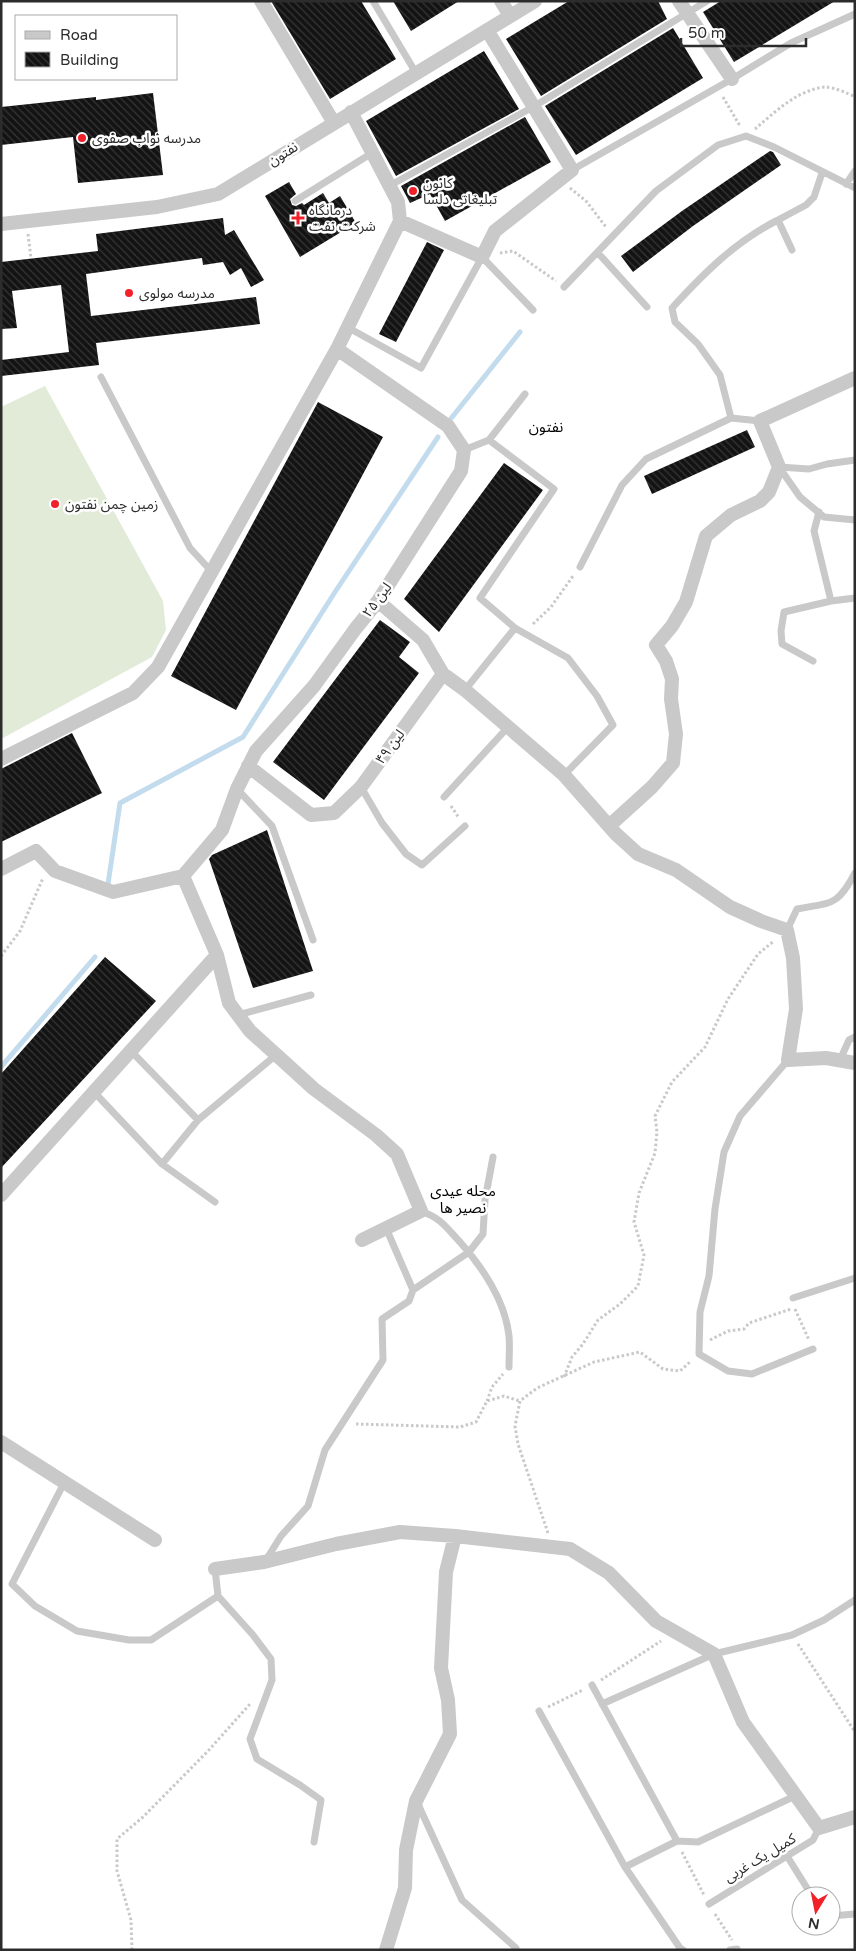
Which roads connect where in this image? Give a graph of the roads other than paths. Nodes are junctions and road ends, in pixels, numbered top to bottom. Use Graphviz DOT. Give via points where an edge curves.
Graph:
graph roads {
  1 [pos="261,1"];
  2 [pos="373,1"];
  3 [pos="501,1"];
  4 [pos="534,1"];
  5 [pos="706,1"];
  6 [pos="683,7"];
  7 [pos="855,14"];
  8 [pos="510,16"];
  9 [pos="487,30"];
  10 [pos="416,73"];
  11 [pos="732,79"];
  12 [pos="533,107"];
  13 [pos="351,112"];
  14 [pos="334,123"];
  15 [pos="372,153"];
  16 [pos="572,170"];
  17 [pos="855,171"];
  18 [pos="822,172"];
  19 [pos="846,184"];
  20 [pos="389,186"];
  21 [pos="855,188"];
  22 [pos="295,201"];
  23 [pos="400,220"];
  24 [pos="778,220"];
  25 [pos="1,224"];
  26 [pos="792,250"];
  27 [pos="598,252"];
  28 [pos="482,257"];
  29 [pos="564,287"];
  30 [pos="647,307"];
  31 [pos="533,310"];
  32 [pos="347,327"];
  33 [pos="337,349"];
  34 [pos="101,377"];
  35 [pos="855,378"];
  36 [pos="524,394"];
  37 [pos="731,418"];
  38 [pos="760,421"];
  39 [pos="489,440"];
  40 [pos="464,450"];
  41 [pos="855,460"];
  42 [pos="779,467"];
  43 [pos="819,512"];
  44 [pos="855,520"];
  45 [pos="580,567"];
  46 [pos="212,572"];
  47 [pos="855,598"];
  48 [pos="378,601"];
  49 [pos="830,601"];
  50 [pos="515,628"];
  51 [pos="813,661"];
  52 [pos="443,674"];
  53 [pos="465,690"];
  54 [pos="508,727"];
  55 [pos="1,759"];
  56 [pos="248,766"];
  57 [pos="564,775"];
  58 [pos="361,788"];
  59 [pos="237,789"];
  60 [pos="444,797"];
  61 [pos="465,826"];
  62 [pos="609,826"];
  63 [pos="1,869"];
  64 [pos="855,873"];
  65 [pos="184,876"];
  66 [pos="788,930"];
  67 [pos="314,940"];
  68 [pos="218,955"];
  69 [pos="311,995"];
  70 [pos="238,1016"];
  71 [pos="855,1037"];
  72 [pos="131,1051"];
  73 [pos="276,1055"];
  74 [pos="788,1060"];
  75 [pos="840,1060"];
  76 [pos="855,1063"];
  77 [pos="94,1092"];
  78 [pos="198,1120"];
  79 [pos="493,1157"];
  80 [pos="162,1164"];
  81 [pos="1,1195"];
  82 [pos="215,1202"];
  83 [pos="422,1212"];
  84 [pos="386,1228"];
  85 [pos="362,1240"];
  86 [pos="469,1252"];
  87 [pos="855,1278"];
  88 [pos="413,1290"];
  89 [pos="794,1298"];
  90 [pos="813,1349"];
  91 [pos="509,1367"];
  92 [pos="1,1442"];
  93 [pos="64,1483"];
  94 [pos="456,1536"];
  95 [pos="155,1540"];
  96 [pos="264,1562"];
  97 [pos="215,1569"];
  98 [pos="218,1596"];
  99 [pos="855,1600"];
  100 [pos="714,1654"];
  101 [pos="592,1685"];
  102 [pos="602,1704"];
  103 [pos="539,1711"];
  104 [pos="795,1796"];
  105 [pos="416,1801"];
  106 [pos="855,1817"];
  107 [pos="819,1828"];
  108 [pos="677,1841"];
  109 [pos="314,1842"];
  110 [pos="788,1856"];
  111 [pos="625,1868"];
  112 [pos="806,1886"];
  113 [pos="708,1904"];
  114 [pos="855,1914"];
  115 [pos="841,1915"];
  116 [pos="516,1948"];
  117 [pos="386,1950"];
  118 [pos="683,1950"];
  1 -- 14 [label="street"];
  2 -- 10 [label="lane"];
  3 -- 8 [label="street"];
  4 -- 8 [label="street, نفتون"];
  5 -- 6 [label="lane"];
  6 -- 11 [label="street"];
  6 -- 12 [label="lane"];
  7 -- 11 [label="lane" via="791,43"];
  8 -- 9 [label="street, نفتون"];
  9 -- 10 [label="street, نفتون"];
  9 -- 12 [label="street"];
  10 -- 13 [label="street, نفتون"];
  11 -- 16 [label="lane"];
  12 -- 16 [label="street"];
  12 -- 20 [label="lane"];
  13 -- 14 [label="street, نفتون"];
  13 -- 15 [label="street"];
  14 -- 25 [label="street, نفتون" via="218,194 157,207"];
  15 -- 20 [label="street"];
  15 -- 22 [label="lane"];
  16 -- 28 [label="street" via="494,231"];
  17 -- 19 [label="lane"];
  18 -- 19 [label="lane"];
  18 -- 24 [label="lane" via="814,197"];
  18 -- 27 [label="lane" via="746,136 718,145 664,185"];
  19 -- 21 [label="lane"];
  20 -- 23 [label="street" via="398,202"];
  23 -- 28 [label="street"];
  23 -- 32 [label="street"];
  24 -- 26 [label="lane"];
  24 -- 37 [label="lane" via="724,255 672,308 676,322 698,344 720,375"];
  27 -- 29 [label="lane"];
  27 -- 30 [label="lane"];
  28 -- 31 [label="lane"];
  28 -- 32 [label="lane" via="421,368"];
  32 -- 33 [label="street"];
  33 -- 40 [label="street" via="448,426"];
  33 -- 46 [label="street"];
  34 -- 46 [label="lane" via="190,548"];
  35 -- 38 [label="street"];
  36 -- 39 [label="lane"];
  37 -- 38 [label="lane"];
  37 -- 45 [label="lane" via="646,459 622,485"];
  38 -- 42 [label="street"];
  39 -- 40 [label="lane"];
  39 -- 50 [label="lane" via="554,490 480,598"];
  40 -- 48 [label="street, لین ۲۵" via="461,470"];
  41 -- 42 [label="lane" via="809,469"];
  42 -- 43 [label="lane" via="800,497"];
  42 -- 62 [label="street" via="769,492 760,501 731,515 706,536 686,602 656,645 672,679 676,734 673,763"];
  43 -- 44 [label="lane" via="824,517"];
  43 -- 49 [label="lane" via="814,531"];
  46 -- 55 [label="street" via="158,667 133,693"];
  47 -- 49 [label="lane"];
  48 -- 52 [label="street" via="422,640"];
  48 -- 56 [label="street, لین ۲۵" via="314,686 256,751"];
  49 -- 51 [label="lane" via="784,612 782,644"];
  50 -- 53 [label="lane"];
  50 -- 57 [label="lane" via="568,658 597,696 612,725"];
  52 -- 53 [label="street"];
  52 -- 58 [label="street, لین ۴۹"];
  53 -- 54 [label="street"];
  54 -- 57 [label="street"];
  54 -- 60 [label="lane"];
  56 -- 58 [label="street, لین ۴۹" via="311,815 334,814"];
  56 -- 59 [label="street, لین ۲۵"];
  57 -- 62 [label="street"];
  58 -- 61 [label="lane" via="406,854 422,865"];
  59 -- 65 [label="street, لین ۲۵" via="222,830"];
  59 -- 67 [label="lane" via="272,826"];
  62 -- 66 [label="street" via="638,854 676,870 730,907"];
  63 -- 65 [label="street" via="36,851 55,871 113,892"];
  64 -- 66 [label="lane" via="845,892 833,902 797,909"];
  65 -- 68 [label="street"];
  66 -- 74 [label="street" via="794,958 796,1009"];
  68 -- 70 [label="street" via="229,1004"];
  68 -- 72 [label="street"];
  69 -- 70 [label="lane"];
  70 -- 73 [label="street"];
  71 -- 75 [label="lane" via="849,1040"];
  72 -- 77 [label="street"];
  72 -- 78 [label="lane"];
  73 -- 78 [label="lane"];
  73 -- 83 [label="street" via="398,1154"];
  74 -- 75 [label="street"];
  74 -- 90 [label="lane" via="740,1116 724,1152 709,1276 700,1312 699,1354 728,1371 752,1374"];
  75 -- 76 [label="street"];
  77 -- 80 [label="lane"];
  77 -- 81 [label="street"];
  78 -- 80 [label="lane"];
  79 -- 86 [label="lane" via="483,1234"];
  80 -- 82 [label="lane"];
  83 -- 84 [label="street"];
  83 -- 86 [label="lane" via="437,1217"];
  84 -- 85 [label="street"];
  84 -- 88 [label="lane"];
  86 -- 88 [label="lane"];
  86 -- 91 [label="lane" via="488,1276 500,1301 509,1335"];
  87 -- 89 [label="lane"];
  88 -- 96 [label="lane" via="409,1301 382,1319 383,1360 326,1450 308,1506 281,1536"];
  92 -- 93 [label="street"];
  93 -- 95 [label="street"];
  93 -- 98 [label="lane" via="12,1584 35,1606 77,1631 129,1640 150,1640"];
  94 -- 96 [label="street" via="400,1532"];
  94 -- 100 [label="street" via="570,1549 609,1573 656,1621"];
  94 -- 105 [label="street" via="446,1572 441,1668 448,1700 450,1734"];
  96 -- 97 [label="street"];
  97 -- 98 [label="lane"];
  98 -- 109 [label="lane" via="271,1659 272,1680 250,1739 257,1759 321,1800"];
  99 -- 100 [label="lane" via="792,1635"];
  100 -- 102 [label="lane"];
  100 -- 104 [label="street" via="743,1722"];
  101 -- 102 [label="lane"];
  102 -- 108 [label="lane"];
  103 -- 111 [label="lane"];
  104 -- 107 [label="street"];
  104 -- 108 [label="lane" via="698,1842"];
  105 -- 116 [label="lane" via="462,1900"];
  105 -- 117 [label="street" via="406,1850 405,1888"];
  106 -- 107 [label="street"];
  107 -- 110 [label="lane, کمیل یک غربی" via="813,1840"];
  108 -- 111 [label="lane"];
  110 -- 112 [label="lane"];
  110 -- 113 [label="lane, کمیل یک غربی"];
  111 -- 118 [label="lane"];
  114 -- 115 [label="lane"];
}
